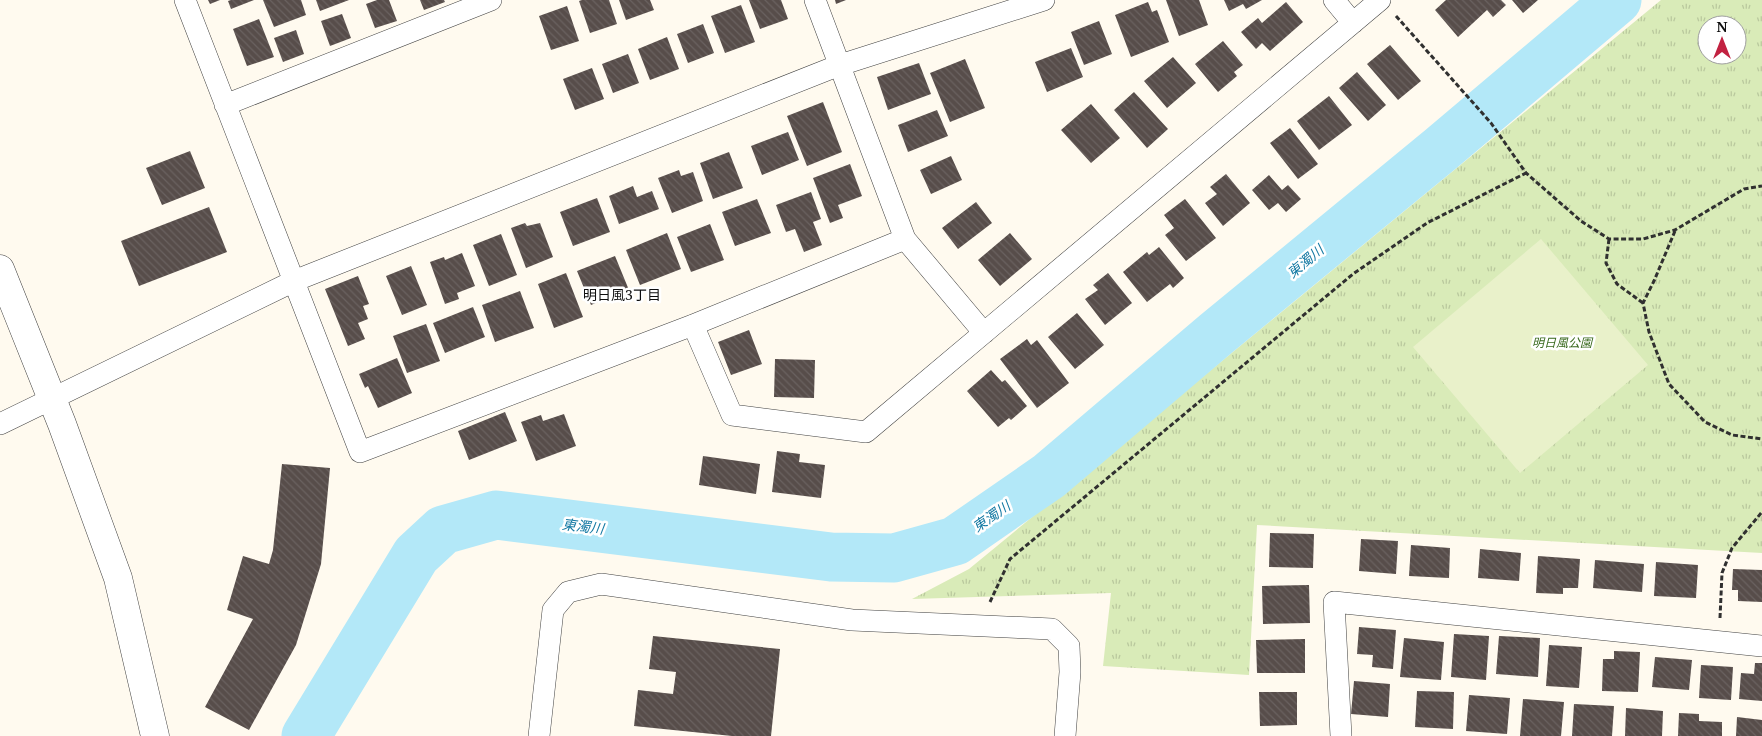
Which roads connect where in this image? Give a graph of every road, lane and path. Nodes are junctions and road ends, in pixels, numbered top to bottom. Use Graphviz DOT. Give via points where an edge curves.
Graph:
graph roads {
  1 [pos="185,0"];
  2 [pos="491,0"];
  3 [pos="815,0"];
  4 [pos="1044,0"];
  5 [pos="1334,0"];
  6 [pos="1387,7"];
  7 [pos="1353,23"];
  8 [pos="841,65"];
  9 [pos="226,105"];
  10 [pos="1526,173"];
  11 [pos="1762,186"];
  12 [pos="1675,230"];
  13 [pos="905,239"];
  14 [pos="1609,239"];
  15 [pos="0,269"];
  16 [pos="294,282"];
  17 [pos="1643,303"];
  18 [pos="692,325"];
  19 [pos="984,333"];
  20 [pos="53,400"];
  21 [pos="0,424"];
  22 [pos="1762,439"];
  23 [pos="1762,512"];
  24 [pos="978,626"];
  25 [pos="1719,642"];
  26 [pos="1762,646"];
  27 [pos="155,736"];
  28 [pos="539,736"];
  29 [pos="1065,736"];
  30 [pos="1341,736"];
  1 -- 9 [label="street"];
  2 -- 9 [label="street"];
  3 -- 8 [label="street"];
  4 -- 8 [label="street"];
  5 -- 7 [label="street"];
  6 -- 7 [label="street"];
  6 -- 10 [label="path" via="1491,123"];
  7 -- 19 [label="street"];
  8 -- 13 [label="street"];
  8 -- 16 [label="street"];
  9 -- 16 [label="street"];
  10 -- 14 [label="path" via="1581,221"];
  10 -- 24 [label="path" via="1427,224 1345,280 1010,559"];
  11 -- 12 [label="path" via="1744,189"];
  12 -- 14 [label="path" via="1643,239"];
  12 -- 17 [label="path"];
  13 -- 18 [label="street"];
  13 -- 19 [label="street"];
  14 -- 17 [label="path" via="1606,263 1617,284"];
  15 -- 20 [label="street"];
  16 -- 18 [label="street" via="360,452"];
  16 -- 20 [label="street"];
  17 -- 22 [label="path" via="1649,332 1669,384 1705,422 1732,435"];
  18 -- 19 [label="street" via="732,414 866,432"];
  20 -- 21 [label="street"];
  20 -- 27 [label="street" via="118,578"];
  23 -- 25 [label="path" via="1732,548 1722,573"];
  24 -- 28 [label="street" via="852,620 601,584 568,592 553,610"];
  24 -- 29 [label="street" via="1052,629 1069,646"];
  25 -- 26 [label="street"];
  25 -- 30 [label="street" via="1334,602"];
}
